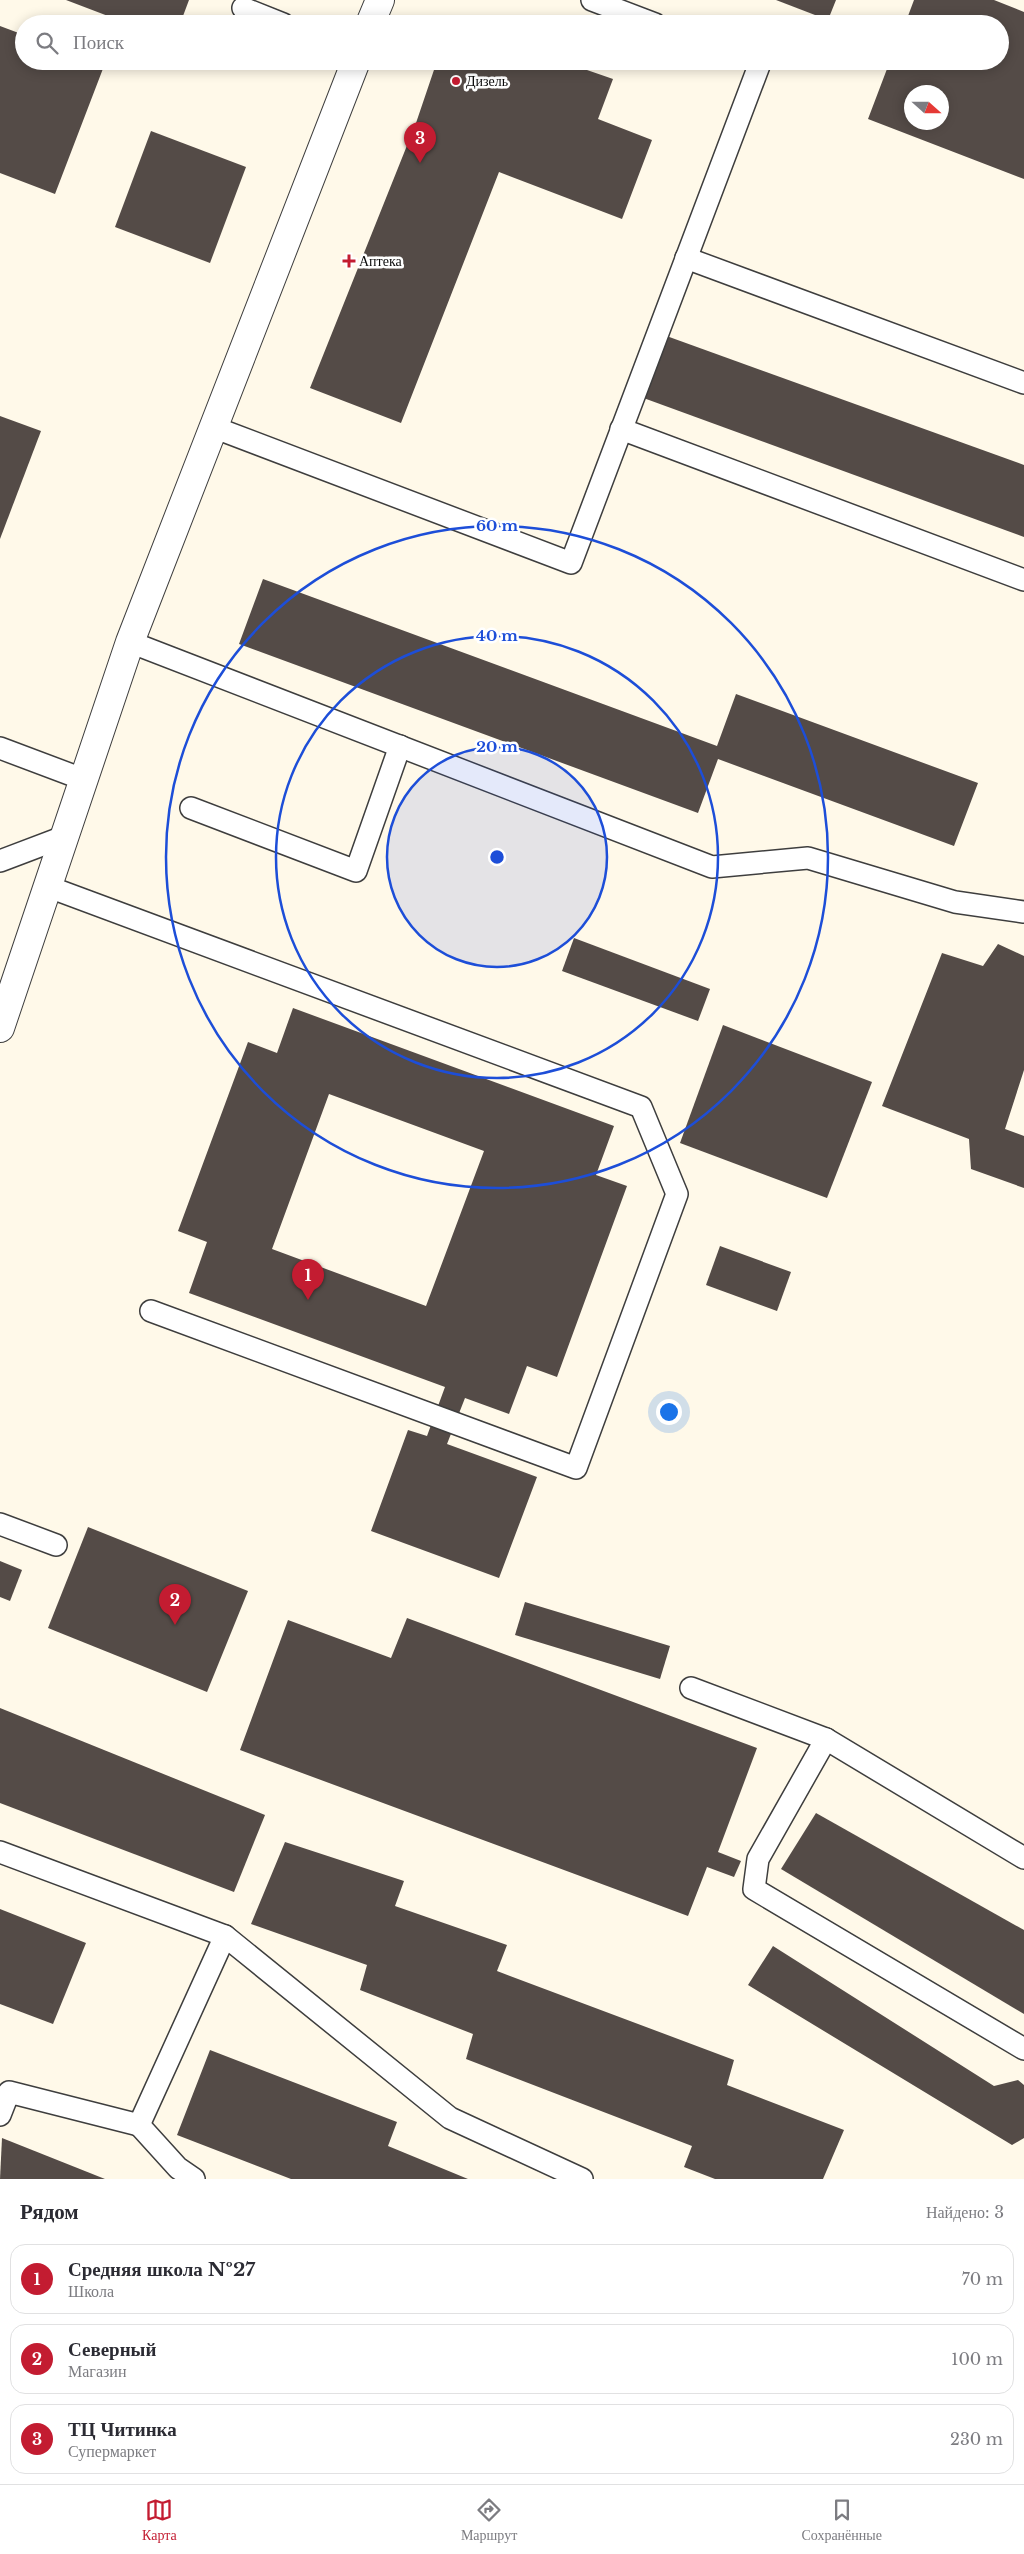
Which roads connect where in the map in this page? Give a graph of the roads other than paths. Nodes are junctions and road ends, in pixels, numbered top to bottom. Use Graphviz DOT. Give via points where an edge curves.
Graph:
graph roads {
  1 [pos="380,0"];
  2 [pos="592,0"];
  3 [pos="243,8"];
  4 [pos="261,15"];
  5 [pos="374,15"];
  6 [pos="631,15"];
  7 [pos="352,70"];
  8 [pos="757,70"];
  9 [pos="686,258"];
  10 [pos="1024,383"];
  11 [pos="213,427"];
  12 [pos="621,429"];
  13 [pos="1024,580"];
  14 [pos="130,642"];
  15 [pos="400,746"];
  16 [pos="0,748"];
  17 [pos="85,780"];
  18 [pos="191,808"];
  19 [pos="66,836"];
  20 [pos="0,861"];
  21 [pos="49,887"];
  22 [pos="1024,912"];
  23 [pos="0,1028"];
  24 [pos="151,1311"];
  25 [pos="0,1524"];
  26 [pos="56,1545"];
  27 [pos="691,1688"];
  28 [pos="826,1739"];
  29 [pos="0,1852"];
  30 [pos="1024,1858"];
  31 [pos="225,1936"];
  32 [pos="1024,2049"];
  33 [pos="0,2115"];
  34 [pos="140,2125"];
  35 [pos="194,2179"];
  36 [pos="582,2179"];
  1 -- 5 [label="street"];
  2 -- 6 [label="lane"];
  3 -- 4 [label="lane"];
  7 -- 11 [label="street"];
  8 -- 9 [label="lane"];
  9 -- 10 [label="lane"];
  9 -- 12 [label="lane"];
  11 -- 12 [label="lane" via="571,563"];
  11 -- 14 [label="street"];
  12 -- 13 [label="lane"];
  14 -- 15 [label="lane"];
  14 -- 17 [label="street"];
  15 -- 18 [label="lane" via="356,872"];
  15 -- 22 [label="lane" via="712,867 808,858 955,902"];
  16 -- 17 [label="lane"];
  17 -- 19 [label="street"];
  19 -- 20 [label="lane"];
  19 -- 21 [label="street"];
  21 -- 23 [label="street"];
  21 -- 24 [label="lane" via="640,1107 677,1194 576,1468"];
  25 -- 26 [label="lane"];
  27 -- 28 [label="lane"];
  28 -- 30 [label="lane"];
  28 -- 32 [label="lane" via="758,1859 754,1889"];
  29 -- 31 [label="lane"];
  31 -- 34 [label="lane"];
  31 -- 36 [label="lane" via="450,2118"];
  33 -- 34 [label="lane" via="9,2092"];
  34 -- 35 [label="lane" via="178,2168"];
}
